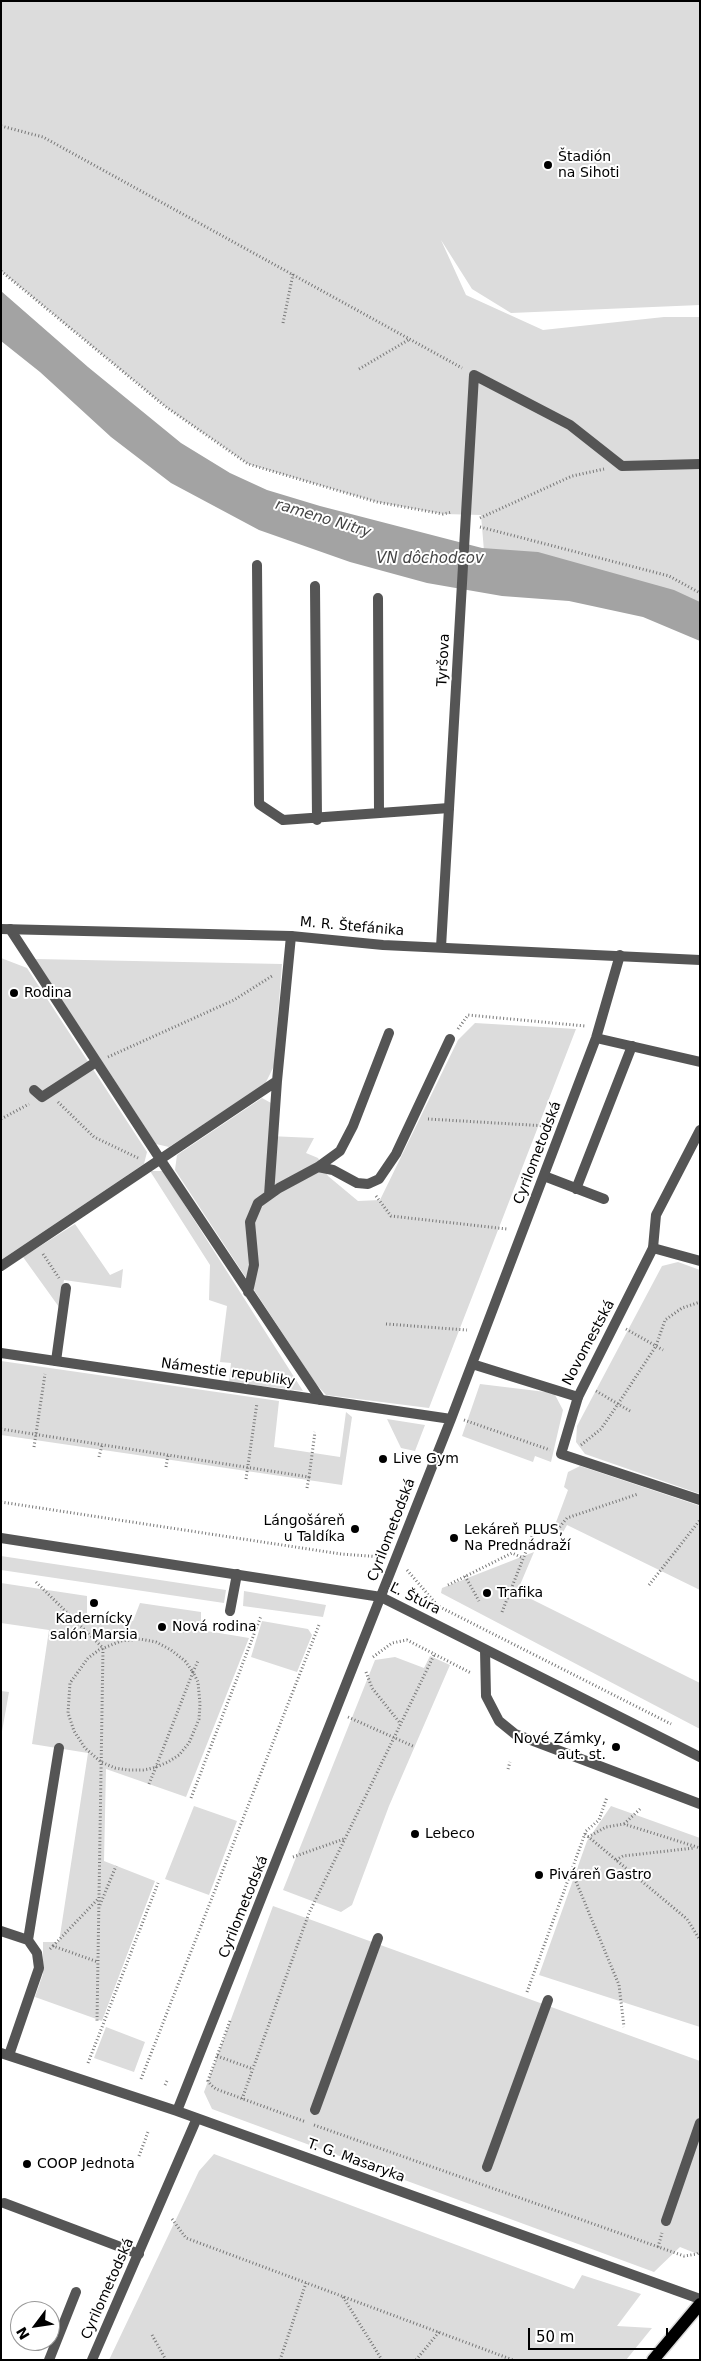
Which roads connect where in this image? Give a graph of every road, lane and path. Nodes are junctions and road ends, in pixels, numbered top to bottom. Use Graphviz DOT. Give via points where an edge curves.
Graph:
graph roads {
  1 [pos="1,126"];
  2 [pos="1,271"];
  3 [pos="293,274"];
  4 [pos="283,323"];
  5 [pos="410,339"];
  6 [pos="359,369"];
  7 [pos="474,375"];
  8 [pos="700,464"];
  9 [pos="622,466"];
  10 [pos="467,508"];
  11 [pos="466,528"];
  12 [pos="258,565"];
  13 [pos="316,586"];
  14 [pos="700,594"];
  15 [pos="378,598"];
  16 [pos="449,808"];
  17 [pos="379,813"];
  18 [pos="317,820"];
  19 [pos="6,929"];
  20 [pos="291,936"];
  21 [pos="441,948"];
  22 [pos="620,955"];
  23 [pos="700,960"];
  24 [pos="288,967"];
  25 [pos="586,1026"];
  26 [pos="389,1032"];
  27 [pos="596,1038"];
  28 [pos="450,1039"];
  29 [pos="632,1046"];
  30 [pos="96,1062"];
  31 [pos="700,1062"];
  32 [pos="277,1081"];
  33 [pos="42,1093"];
  34 [pos="413,1118"];
  35 [pos="1,1119"];
  36 [pos="547,1126"];
  37 [pos="700,1130"];
  38 [pos="156,1162"];
  39 [pos="318,1167"];
  40 [pos="544,1176"];
  41 [pos="368,1184"];
  42 [pos="576,1189"];
  43 [pos="269,1195"];
  44 [pos="604,1199"];
  45 [pos="507,1229"];
  46 [pos="36,1243"];
  47 [pos="653,1248"];
  48 [pos="700,1261"];
  49 [pos="1,1266"];
  50 [pos="66,1288"];
  51 [pos="248,1292"];
  52 [pos="700,1302"];
  53 [pos="615,1323"];
  54 [pos="386,1324"];
  55 [pos="467,1330"];
  56 [pos="656,1346"];
  57 [pos="663,1350"];
  58 [pos="1,1353"];
  59 [pos="52,1361"];
  60 [pos="472,1364"];
  61 [pos="585,1384"];
  62 [pos="259,1391"];
  63 [pos="578,1397"];
  64 [pos="321,1400"];
  65 [pos="618,1404"];
  66 [pos="630,1411"];
  67 [pos="451,1419"];
  68 [pos="463,1419"];
  69 [pos="1,1429"];
  70 [pos="315,1432"];
  71 [pos="36,1435"];
  72 [pos="102,1445"];
  73 [pos="34,1447"];
  74 [pos="561,1454"];
  75 [pos="168,1455"];
  76 [pos="99,1457"];
  77 [pos="166,1467"];
  78 [pos="247,1468"];
  79 [pos="309,1477"];
  80 [pos="246,1479"];
  81 [pos="663,1487"];
  82 [pos="307,1488"];
  83 [pos="700,1500"];
  84 [pos="700,1520"];
  85 [pos="536,1526"];
  86 [pos="547,1532"];
  87 [pos="1,1538"];
  88 [pos="523,1558"];
  89 [pos="237,1574"];
  90 [pos="466,1576"];
  91 [pos="36,1582"];
  92 [pos="448,1585"];
  93 [pos="650,1585"];
  94 [pos="381,1597"];
  95 [pos="479,1601"];
  96 [pos="230,1611"];
  97 [pos="502,1612"];
  98 [pos="261,1616"];
  99 [pos="318,1625"];
  100 [pos="103,1648"];
  101 [pos="485,1650"];
  102 [pos="435,1653"];
  103 [pos="198,1662"];
  104 [pos="369,1662"];
  105 [pos="455,1663"];
  106 [pos="194,1672"];
  107 [pos="364,1678"];
  108 [pos="351,1709"];
  109 [pos="348,1717"];
  110 [pos="400,1723"];
  111 [pos="345,1726"];
  112 [pos="393,1738"];
  113 [pos="415,1747"];
  114 [pos="59,1748"];
  115 [pos="700,1757"];
  116 [pos="101,1762"];
  117 [pos="510,1762"];
  118 [pos="156,1766"];
  119 [pos="508,1769"];
  120 [pos="149,1784"];
  121 [pos="607,1797"];
  122 [pos="191,1798"];
  123 [pos="700,1804"];
  124 [pos="640,1809"];
  125 [pos="624,1824"];
  126 [pos="587,1835"];
  127 [pos="344,1839"];
  128 [pos="700,1848"];
  129 [pos="294,1849"];
  130 [pos="616,1860"];
  131 [pos="116,1866"];
  132 [pos="572,1871"];
  133 [pos="158,1883"];
  134 [pos="99,1898"];
  135 [pos="99,1908"];
  136 [pos="1,1931"];
  137 [pos="378,1938"];
  138 [pos="28,1940"];
  139 [pos="700,1940"];
  140 [pos="53,1946"];
  141 [pos="38,1960"];
  142 [pos="98,1962"];
  143 [pos="527,1992"];
  144 [pos="548,2000"];
  145 [pos="97,2021"];
  146 [pos="624,2027"];
  147 [pos="5,2054"];
  148 [pos="217,2056"];
  149 [pos="88,2063"];
  150 [pos="253,2069"];
  151 [pos="210,2075"];
  152 [pos="141,2079"];
  153 [pos="211,2085"];
  154 [pos="206,2086"];
  155 [pos="242,2099"];
  156 [pos="315,2110"];
  157 [pos="177,2111"];
  158 [pos="197,2118"];
  159 [pos="700,2123"];
  160 [pos="148,2132"];
  161 [pos="139,2156"];
  162 [pos="487,2167"];
  163 [pos="4,2203"];
  164 [pos="172,2219"];
  165 [pos="666,2221"];
  166 [pos="700,2252"];
  167 [pos="139,2254"];
  168 [pos="306,2283"];
  169 [pos="76,2292"];
  170 [pos="343,2297"];
  171 [pos="700,2300"];
  172 [pos="700,2304"];
  173 [pos="439,2332"];
  174 [pos="152,2336"];
  175 [pos="49,2360"];
  176 [pos="92,2360"];
  177 [pos="166,2360"];
  178 [pos="280,2360"];
  179 [pos="382,2360"];
  180 [pos="416,2360"];
  181 [pos="513,2360"];
  182 [pos="653,2360"];
  1 -- 3 [label="path" via="43,137"];
  2 -- 10 [label="path" via="166,407 248,464 377,502 443,514"];
  3 -- 4 [label="path"];
  3 -- 5 [label="path"];
  5 -- 6 [label="path"];
  5 -- 7 [label="path"];
  7 -- 9 [label="street" via="570,425"];
  7 -- 10 [label="street, Tyršova"];
  8 -- 9 [label="street"];
  9 -- 11 [label="path" via="572,476"];
  10 -- 11 [label="street, Tyršova"];
  11 -- 14 [label="path" via="669,576"];
  11 -- 16 [label="street, Tyršova"];
  12 -- 18 [label="street" via="259,804 284,820"];
  13 -- 18 [label="street"];
  15 -- 17 [label="street"];
  16 -- 17 [label="street"];
  16 -- 21 [label="street, Tyršova"];
  17 -- 18 [label="street"];
  19 -- 20 [label="street, M. R. Štefánika"];
  19 -- 30 [label="street"];
  20 -- 21 [label="street, M. R. Štefánika"];
  20 -- 24 [label="street"];
  21 -- 22 [label="street, M. R. Štefánika"];
  22 -- 23 [label="street, M. R. Štefánika"];
  22 -- 27 [label="street, Cyrilometodská"];
  24 -- 30 [label="path" via="234,1000"];
  24 -- 32 [label="street"];
  25 -- 28 [label="path" via="468,1016"];
  26 -- 39 [label="street" via="353,1126 340,1151"];
  27 -- 29 [label="street"];
  27 -- 40 [label="street, Cyrilometodská"];
  28 -- 34 [label="street"];
  29 -- 31 [label="street"];
  29 -- 42 [label="street"];
  30 -- 33 [label="street"];
  30 -- 38 [label="street"];
  32 -- 38 [label="street"];
  32 -- 43 [label="street"];
  33 -- 35 [label="path"];
  33 -- 38 [label="path" via="94,1137"];
  34 -- 36 [label="path"];
  34 -- 41 [label="street" via="379,1180"];
  37 -- 47 [label="street" via="656,1215"];
  38 -- 46 [label="street"];
  38 -- 51 [label="street"];
  39 -- 41 [label="street" via="333,1170 357,1183"];
  39 -- 43 [label="street"];
  40 -- 42 [label="street"];
  40 -- 60 [label="street, Cyrilometodská"];
  41 -- 45 [label="path" via="391,1216"];
  42 -- 44 [label="street"];
  43 -- 51 [label="street" via="258,1203 250,1222 254,1265"];
  46 -- 49 [label="street"];
  46 -- 50 [label="path"];
  47 -- 48 [label="street"];
  47 -- 53 [label="street, Novomestská"];
  50 -- 59 [label="street"];
  51 -- 64 [label="street"];
  52 -- 56 [label="path" via="682,1308 665,1320"];
  53 -- 56 [label="path"];
  53 -- 61 [label="street, Novomestská"];
  54 -- 55 [label="path"];
  56 -- 57 [label="path"];
  56 -- 65 [label="path"];
  58 -- 59 [label="street, Námestie republiky"];
  59 -- 62 [label="street, Námestie republiky"];
  59 -- 71 [label="path"];
  60 -- 63 [label="street, Novomestská"];
  60 -- 67 [label="street, Cyrilometodská"];
  61 -- 63 [label="street, Novomestská"];
  61 -- 65 [label="path"];
  62 -- 64 [label="street, Námestie republiky"];
  62 -- 78 [label="path"];
  63 -- 74 [label="street"];
  64 -- 67 [label="street, Námestie republiky"];
  65 -- 66 [label="path"];
  65 -- 74 [label="path" via="601,1429 582,1445"];
  67 -- 94 [label="street, Cyrilometodská"];
  68 -- 74 [label="path"];
  69 -- 71 [label="path"];
  70 -- 79 [label="path"];
  71 -- 72 [label="path"];
  71 -- 73 [label="path"];
  72 -- 75 [label="path"];
  72 -- 76 [label="path"];
  74 -- 81 [label="street"];
  75 -- 77 [label="path"];
  75 -- 78 [label="path"];
  78 -- 79 [label="path"];
  78 -- 80 [label="path"];
  79 -- 82 [label="path"];
  81 -- 83 [label="street"];
  81 -- 86 [label="path" via="567,1518 558,1529"];
  84 -- 93 [label="path"];
  85 -- 88 [label="path"];
  87 -- 89 [label="street, Ľ. Štúra"];
  88 -- 90 [label="path" via="512,1554"];
  88 -- 97 [label="path"];
  89 -- 94 [label="street, Ľ. Štúra"];
  89 -- 96 [label="street"];
  90 -- 92 [label="path"];
  90 -- 95 [label="path"];
  91 -- 100 [label="path"];
  94 -- 101 [label="street, Ľ. Štúra"];
  94 -- 157 [label="street, Cyrilometodská"];
  98 -- 122 [label="path"];
  99 -- 152 [label="path"];
  100 -- 106 [label="path" via="121,1641 148,1640 180,1655"];
  100 -- 116 [label="path"];
  100 -- 116 [label="path" via="88,1658 76,1673 70,1683 68,1704 78,1739"];
  101 -- 115 [label="street, Ľ. Štúra"];
  101 -- 123 [label="street" via="486,1696 499,1721 515,1734"];
  102 -- 104 [label="path" via="407,1640 399,1640 381,1650"];
  102 -- 105 [label="path"];
  102 -- 110 [label="path"];
  103 -- 106 [label="path"];
  106 -- 118 [label="path"];
  106 -- 118 [label="path" via="200,1704 195,1730 180,1755"];
  107 -- 110 [label="path" via="366,1670 372,1688"];
  108 -- 109 [label="path"];
  109 -- 111 [label="path"];
  109 -- 112 [label="path"];
  110 -- 112 [label="path"];
  112 -- 113 [label="path"];
  112 -- 127 [label="path"];
  114 -- 138 [label="street"];
  116 -- 118 [label="path" via="128,1770"];
  116 -- 134 [label="path"];
  117 -- 119 [label="path"];
  118 -- 120 [label="path"];
  121 -- 126 [label="path" via="599,1820"];
  124 -- 125 [label="path"];
  125 -- 126 [label="path"];
  125 -- 128 [label="path"];
  126 -- 130 [label="path"];
  126 -- 132 [label="path"];
  127 -- 129 [label="path" via="290,1858"];
  127 -- 150 [label="path" via="309,1913"];
  128 -- 130 [label="path" via="623,1856"];
  130 -- 139 [label="path" via="687,1919"];
  131 -- 135 [label="path"];
  132 -- 143 [label="path"];
  132 -- 146 [label="path" via="619,1984"];
  133 -- 149 [label="path"];
  134 -- 135 [label="path"];
  134 -- 140 [label="path"];
  135 -- 142 [label="path"];
  136 -- 138 [label="street"];
  137 -- 156 [label="street"];
  138 -- 141 [label="street"];
  140 -- 141 [label="path"];
  140 -- 142 [label="path"];
  141 -- 147 [label="street" via="39,1968"];
  142 -- 145 [label="path"];
  144 -- 162 [label="street"];
  147 -- 157 [label="street, T. G. Masaryka"];
  148 -- 150 [label="path"];
  150 -- 155 [label="path"];
  151 -- 153 [label="path" via="208,2081"];
  153 -- 154 [label="path"];
  153 -- 155 [label="path"];
  155 -- 166 [label="path" via="684,2256"];
  157 -- 158 [label="street, T. G. Masaryka"];
  158 -- 167 [label="street, Cyrilometodská"];
  158 -- 171 [label="street, T. G. Masaryka"];
  159 -- 165 [label="street"];
  160 -- 161 [label="path"];
  163 -- 167 [label="street"];
  164 -- 168 [label="path" via="186,2238"];
  167 -- 176 [label="street, Cyrilometodská"];
  168 -- 170 [label="path"];
  168 -- 178 [label="path"];
  169 -- 175 [label="street"];
  170 -- 173 [label="path"];
  170 -- 179 [label="path"];
  172 -- 182 [label="main road"];
  173 -- 180 [label="path"];
  173 -- 181 [label="path"];
  174 -- 177 [label="path"];
}
